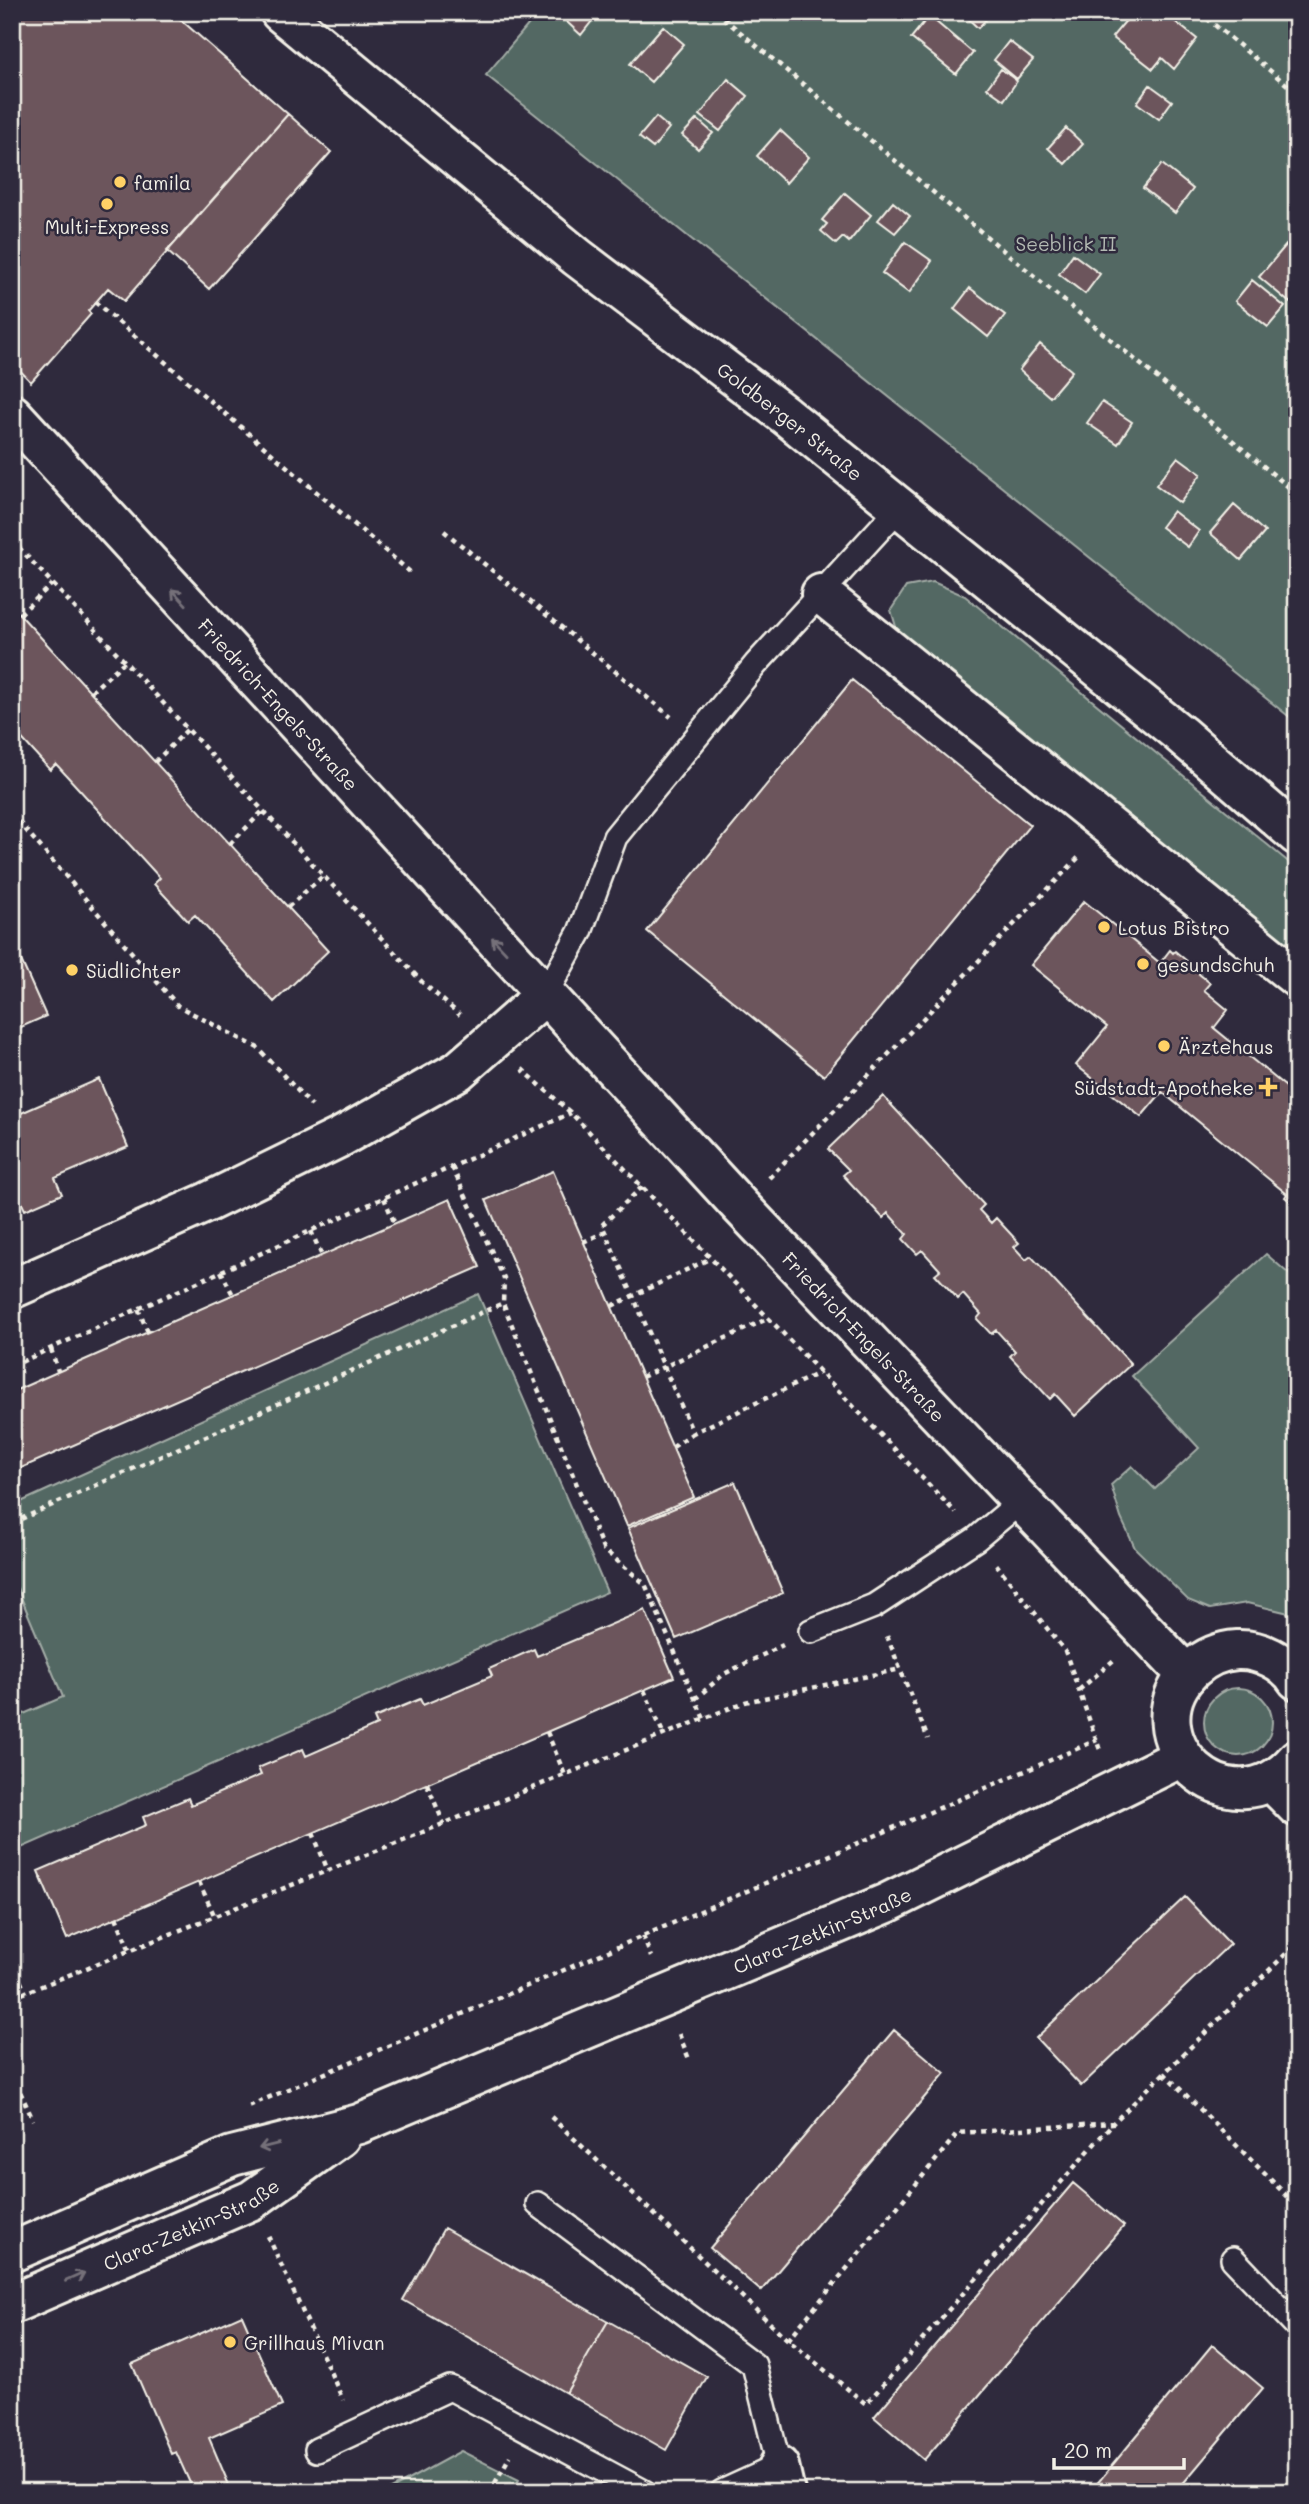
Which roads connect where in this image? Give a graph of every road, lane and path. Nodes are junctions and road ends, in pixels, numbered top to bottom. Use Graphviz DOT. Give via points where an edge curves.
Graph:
graph roads {
  1 [pos="279,12"];
  2 [pos="716,12"];
  3 [pos="1199,12"];
  4 [pos="1297,93"];
  5 [pos="95,302"];
  6 [pos="12,414"];
  7 [pos="1297,494"];
  8 [pos="900,508"];
  9 [pos="444,531"];
  10 [pos="12,540"];
  11 [pos="20,548"];
  12 [pos="12,556"];
  13 [pos="410,572"];
  14 [pos="52,584"];
  15 [pos="821,594"];
  16 [pos="20,614"];
  17 [pos="125,662"];
  18 [pos="91,692"];
  19 [pos="188,729"];
  20 [pos="695,737"];
  21 [pos="155,762"];
  22 [pos="264,811"];
  23 [pos="12,814"];
  24 [pos="1109,826"];
  25 [pos="1297,835"];
  26 [pos="230,844"];
  27 [pos="323,876"];
  28 [pos="288,907"];
  29 [pos="1297,978"];
  30 [pos="545,995"];
  31 [pos="492,1042"];
  32 [pos="570,1113"];
  33 [pos="341,1138"];
  34 [pos="452,1167"];
  35 [pos="642,1187"];
  36 [pos="384,1198"];
  37 [pos="741,1207"];
  38 [pos="395,1224"];
  39 [pos="311,1231"];
  40 [pos="605,1232"];
  41 [pos="583,1241"];
  42 [pos="322,1256"];
  43 [pos="711,1258"];
  44 [pos="221,1271"];
  45 [pos="12,1289"];
  46 [pos="233,1295"];
  47 [pos="633,1297"];
  48 [pos="503,1303"];
  49 [pos="612,1306"];
  50 [pos="138,1309"];
  51 [pos="769,1318"];
  52 [pos="148,1332"];
  53 [pos="51,1348"];
  54 [pos="12,1366"];
  55 [pos="664,1367"];
  56 [pos="58,1371"];
  57 [pos="821,1372"];
  58 [pos="642,1377"];
  59 [pos="693,1433"];
  60 [pos="673,1447"];
  61 [pos="1020,1502"];
  62 [pos="12,1523"];
  63 [pos="976,1539"];
  64 [pos="874,1606"];
  65 [pos="811,1631"];
  66 [pos="901,1669"];
  67 [pos="1187,1675"];
  68 [pos="1295,1675"];
  69 [pos="644,1690"];
  70 [pos="695,1699"];
  71 [pos="704,1719"];
  72 [pos="547,1732"];
  73 [pos="664,1735"];
  74 [pos="928,1739"];
  75 [pos="1097,1740"];
  76 [pos="1182,1757"];
  77 [pos="565,1775"];
  78 [pos="1288,1783"];
  79 [pos="427,1784"];
  80 [pos="1115,1792"];
  81 [pos="444,1824"];
  82 [pos="313,1833"];
  83 [pos="328,1871"];
  84 [pos="199,1882"];
  85 [pos="116,1917"];
  86 [pos="215,1917"];
  87 [pos="1297,1943"];
  88 [pos="130,1951"];
  89 [pos="12,1962"];
  90 [pos="26,1993"];
  91 [pos="12,1998"];
  92 [pos="1164,2073"];
  93 [pos="12,2074"];
  94 [pos="240,2110"];
  95 [pos="551,2117"];
  96 [pos="33,2120"];
  97 [pos="1113,2123"];
  98 [pos="359,2124"];
  99 [pos="252,2200"];
  100 [pos="1291,2200"];
  101 [pos="538,2204"];
  102 [pos="12,2252"];
  103 [pos="1233,2259"];
  104 [pos="12,2304"];
  105 [pos="1297,2326"];
  106 [pos="788,2340"];
  107 [pos="357,2432"];
  108 [pos="317,2450"];
  109 [pos="782,2479"];
  110 [pos="644,2492"];
  111 [pos="722,2492"];
  1 -- 8 [label="street, Goldberger Straße" via="577,257"];
  2 -- 7 [label="path"];
  3 -- 4 [label="path"];
  5 -- 13 [label="path"];
  30 -- 6 [label="street, Friedrich-Engels-Straße, one-way"];
  8 -- 15 [label="lane"];
  8 -- 25 [label="street, Goldberger Straße" via="1180,734"];
  9 -- 20 [label="path"];
  10 -- 11 [label="path"];
  11 -- 12 [label="path"];
  11 -- 14 [label="path"];
  14 -- 16 [label="path"];
  14 -- 17 [label="path"];
  15 -- 20 [label="lane"];
  15 -- 24 [label="street"];
  17 -- 18 [label="path"];
  17 -- 19 [label="path"];
  19 -- 21 [label="path"];
  19 -- 22 [label="path"];
  20 -- 30 [label="lane" via="615,837 580,932"];
  22 -- 26 [label="path"];
  22 -- 27 [label="path"];
  23 -- 33 [label="path" via="178,1006 258,1048"];
  24 -- 29 [label="street"];
  24 -- 37 [label="path"];
  27 -- 28 [label="path"];
  27 -- 31 [label="path" via="423,983"];
  30 -- 31 [label="street"];
  30 -- 37 [label="street, Friedrich-Engels-Straße"];
  31 -- 32 [label="path"];
  31 -- 33 [label="street" via="458,1071"];
  32 -- 34 [label="path"];
  32 -- 35 [label="path"];
  33 -- 45 [label="street"];
  34 -- 36 [label="path"];
  34 -- 48 [label="path" via="504,1278"];
  35 -- 40 [label="path" via="602,1225"];
  35 -- 43 [label="path"];
  36 -- 38 [label="path"];
  36 -- 39 [label="path"];
  37 -- 61 [label="street, Friedrich-Engels-Straße"];
  39 -- 42 [label="path"];
  39 -- 44 [label="path"];
  40 -- 41 [label="path"];
  40 -- 47 [label="path"];
  43 -- 47 [label="path"];
  43 -- 51 [label="path"];
  44 -- 46 [label="path"];
  44 -- 50 [label="path"];
  47 -- 49 [label="path"];
  47 -- 55 [label="path"];
  48 -- 62 [label="path"];
  48 -- 70 [label="path" via="603,1549 645,1584"];
  50 -- 52 [label="path"];
  50 -- 53 [label="path"];
  51 -- 55 [label="path"];
  51 -- 57 [label="path"];
  53 -- 54 [label="path"];
  53 -- 56 [label="path"];
  55 -- 58 [label="path"];
  55 -- 59 [label="path"];
  57 -- 59 [label="path"];
  57 -- 63 [label="path" via="949,1504"];
  59 -- 60 [label="path"];
  61 -- 63 [label="lane"];
  61 -- 67 [label="street, Friedrich-Engels-Straße"];
  63 -- 64 [label="lane"];
  63 -- 75 [label="path" via="1065,1651"];
  64 -- 65 [label="lane"];
  64 -- 66 [label="path"];
  65 -- 70 [label="path" via="724,1674"];
  66 -- 71 [label="path" via="745,1702"];
  66 -- 74 [label="path"];
  67 -- 68 [label="street" via="1216,1655 1237,1650 1277,1660"];
  67 -- 76 [label="street" via="1173,1702 1171,1723"];
  69 -- 73 [label="path"];
  70 -- 71 [label="path"];
  71 -- 73 [label="path"];
  72 -- 77 [label="path"];
  73 -- 77 [label="path"];
  75 -- 80 [label="path"];
  75 -- 94 [label="path"];
  76 -- 78 [label="street" via="1203,1779 1223,1787"];
  76 -- 80 [label="street, Clara-Zetkin-Straße"];
  77 -- 81 [label="path"];
  79 -- 81 [label="path"];
  80 -- 98 [label="street, Clara-Zetkin-Straße" via="887,1903"];
  81 -- 83 [label="path"];
  82 -- 83 [label="path"];
  83 -- 86 [label="path"];
  84 -- 86 [label="path"];
  85 -- 88 [label="path"];
  86 -- 88 [label="path"];
  87 -- 92 [label="path"];
  88 -- 90 [label="path"];
  89 -- 90 [label="path"];
  90 -- 91 [label="path"];
  92 -- 97 [label="path"];
  92 -- 100 [label="path"];
  93 -- 96 [label="path"];
  95 -- 106 [label="path"];
  97 -- 106 [label="path" via="958,2133"];
  97 -- 106 [label="path" via="866,2404"];
  98 -- 99 [label="street, Clara-Zetkin-Straße"];
  98 -- 102 [label="street, Clara-Zetkin-Straße, one-way" via="232,2156"];
  104 -- 99 [label="street, Clara-Zetkin-Straße, one-way"];
  99 -- 107 [label="path"];
  101 -- 109 [label="lane" via="754,2365"];
  103 -- 105 [label="lane"];
  107 -- 108 [label="lane"];
  107 -- 110 [label="lane" via="450,2388"];
  109 -- 111 [label="lane"];
}
